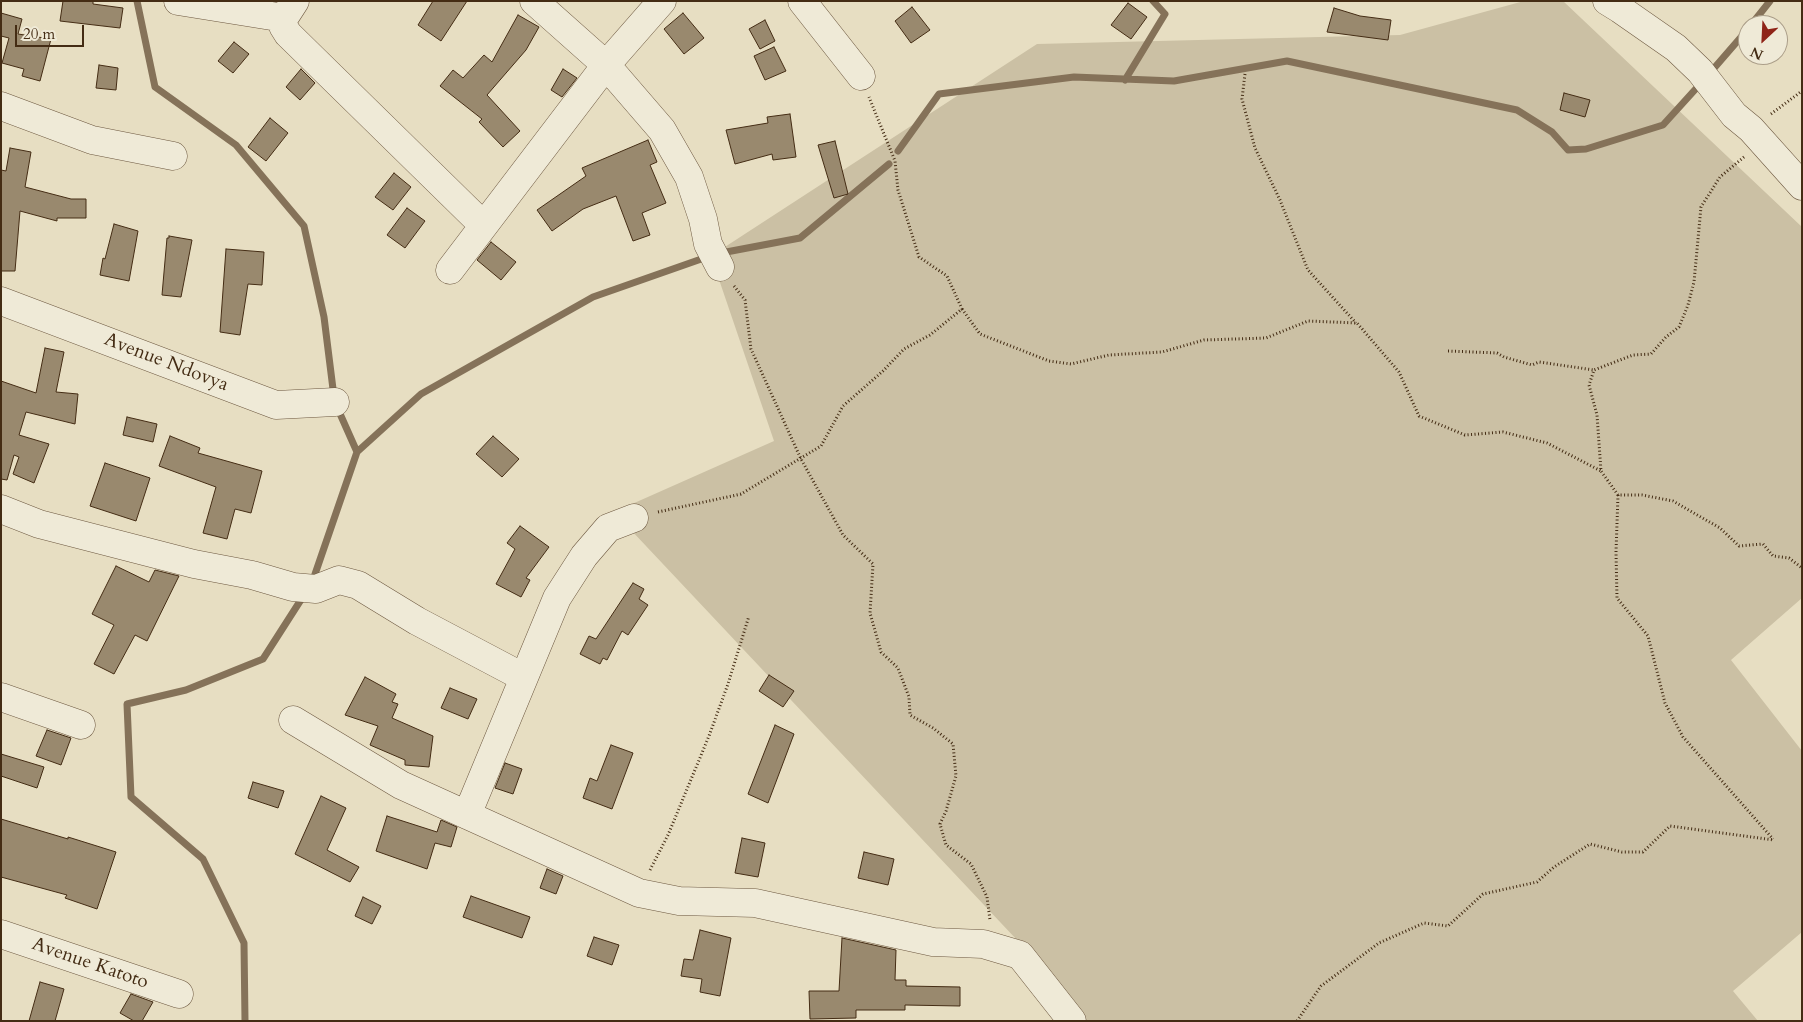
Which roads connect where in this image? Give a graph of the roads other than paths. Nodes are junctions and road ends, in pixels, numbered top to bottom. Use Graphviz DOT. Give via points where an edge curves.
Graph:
graph roads {
  1 [pos="178,1"];
  2 [pos="534,1"];
  3 [pos="662,1"];
  4 [pos="802,1"];
  5 [pos="1607,1"];
  6 [pos="289,10"];
  7 [pos="606,65"];
  8 [pos="861,76"];
  9 [pos="1,106"];
  10 [pos="173,156"];
  11 [pos="1802,186"];
  12 [pos="483,225"];
  13 [pos="720,267"];
  14 [pos="450,270"];
  15 [pos="1,300"];
  16 [pos="335,402"];
  17 [pos="1,509"];
  18 [pos="634,518"];
  19 [pos="523,677"];
  20 [pos="1,697"];
  21 [pos="294,720"];
  22 [pos="81,725"];
  23 [pos="467,815"];
  24 [pos="1,934"];
  25 [pos="179,994"];
  26 [pos="1072,1021"];
  1 -- 6 [label="street"];
  2 -- 7 [label="street"];
  3 -- 7 [label="street"];
  4 -- 8 [label="street"];
  5 -- 11 [label="street" via="1676,48"];
  6 -- 12 [label="street" via="283,26 288,34"];
  7 -- 12 [label="street"];
  7 -- 13 [label="street" via="662,130 688,177 708,244"];
  9 -- 10 [label="street" via="92,140"];
  12 -- 14 [label="street"];
  15 -- 16 [label="street, Avenue Ndovya" via="276,405"];
  17 -- 19 [label="street" via="49,526 293,587 316,589 339,580 358,585 417,621"];
  18 -- 19 [label="street" via="608,528 584,556 557,598"];
  19 -- 23 [label="street"];
  20 -- 22 [label="street"];
  21 -- 23 [label="street" via="401,785"];
  23 -- 26 [label="street" via="638,893 679,901 755,903 933,942 983,944 1020,954"];
  24 -- 25 [label="street, Avenue Katoto"];
}
